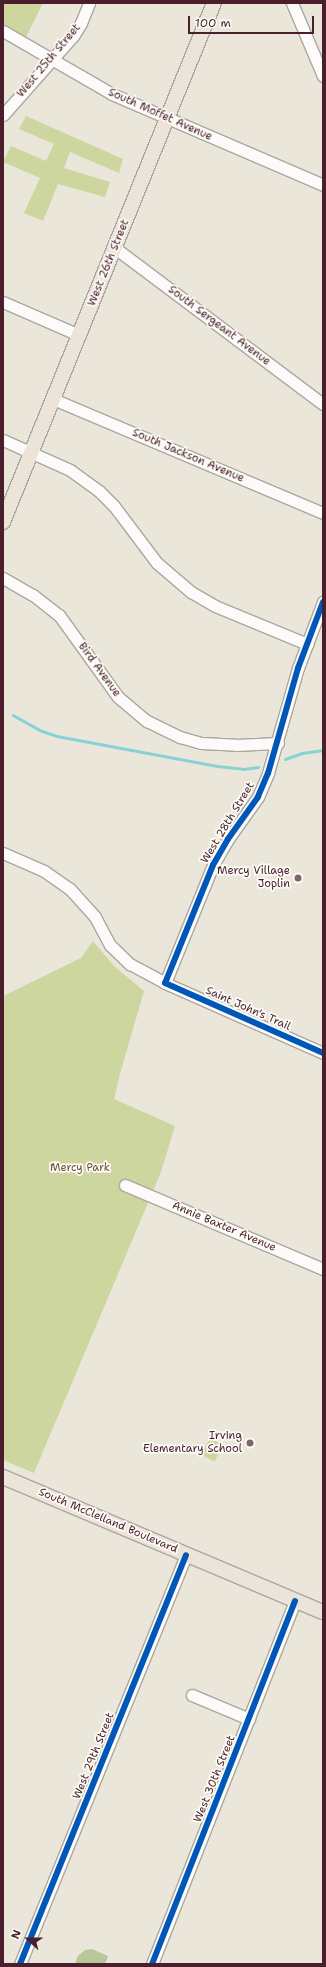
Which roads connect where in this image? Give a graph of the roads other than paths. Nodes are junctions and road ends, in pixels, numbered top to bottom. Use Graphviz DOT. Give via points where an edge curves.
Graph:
graph roads {
  1 [pos="90,3"];
  2 [pos="214,3"];
  3 [pos="292,3"];
  4 [pos="3,31"];
  5 [pos="52,59"];
  6 [pos="323,76"];
  7 [pos="3,115"];
  8 [pos="166,118"];
  9 [pos="323,186"];
  10 [pos="115,248"];
  11 [pos="3,302"];
  12 [pos="79,335"];
  13 [pos="53,399"];
  14 [pos="323,404"];
  15 [pos="3,440"];
  16 [pos="31,452"];
  17 [pos="323,513"];
  18 [pos="3,522"];
  19 [pos="3,578"];
  20 [pos="323,602"];
  21 [pos="307,644"];
  22 [pos="278,743"];
  23 [pos="3,853"];
  24 [pos="165,983"];
  25 [pos="323,1052"];
  26 [pos="125,1185"];
  27 [pos="323,1269"];
  28 [pos="3,1477"];
  29 [pos="186,1555"];
  30 [pos="295,1601"];
  31 [pos="323,1612"];
  32 [pos="192,1695"];
  33 [pos="249,1719"];
  34 [pos="20,1964"];
  35 [pos="152,1964"];
  1 -- 5 [label="street, West 25th Street" via="77,29"];
  2 -- 8 [label="main road, West 26th Street"];
  3 -- 6 [label="street"];
  4 -- 5 [label="street, South Moffet Avenue"];
  5 -- 7 [label="street, West 25th Street"];
  5 -- 8 [label="street, South Moffet Avenue" via="105,91"];
  8 -- 9 [label="street, South Moffet Avenue"];
  8 -- 10 [label="main road, West 26th Street"];
  10 -- 12 [label="main road, West 26th Street"];
  10 -- 14 [label="street, South Sergeant Avenue"];
  11 -- 12 [label="street"];
  12 -- 13 [label="main road, West 26th Street"];
  13 -- 16 [label="main road, West 26th Street"];
  13 -- 17 [label="street, South Jackson Avenue"];
  15 -- 16 [label="street"];
  16 -- 18 [label="main road, West 26th Street"];
  16 -- 21 [label="street" via="70,470 99,491 114,506 157,563 191,592 215,606"];
  19 -- 22 [label="street, Bird Avenue" via="33,595 59,615 118,697 147,721 180,737 201,743"];
  20 -- 21 [label="street, West 28th Street"];
  21 -- 22 [label="street, West 28th Street"];
  22 -- 24 [label="street, West 28th Street" via="258,797 213,865"];
  23 -- 24 [label="street" via="44,872 70,888 95,917 110,945 130,964"];
  24 -- 25 [label="street"];
  26 -- 27 [label="street, Annie Baxter Avenue"];
  28 -- 29 [label="main road, South McClelland Boulevard"];
  29 -- 30 [label="main road, South McClelland Boulevard"];
  29 -- 34 [label="street, West 29th Street"];
  30 -- 31 [label="main road, South McClelland Boulevard"];
  30 -- 33 [label="street, West 30th Street"];
  32 -- 33 [label="street"];
  33 -- 35 [label="street, West 30th Street"];
}
